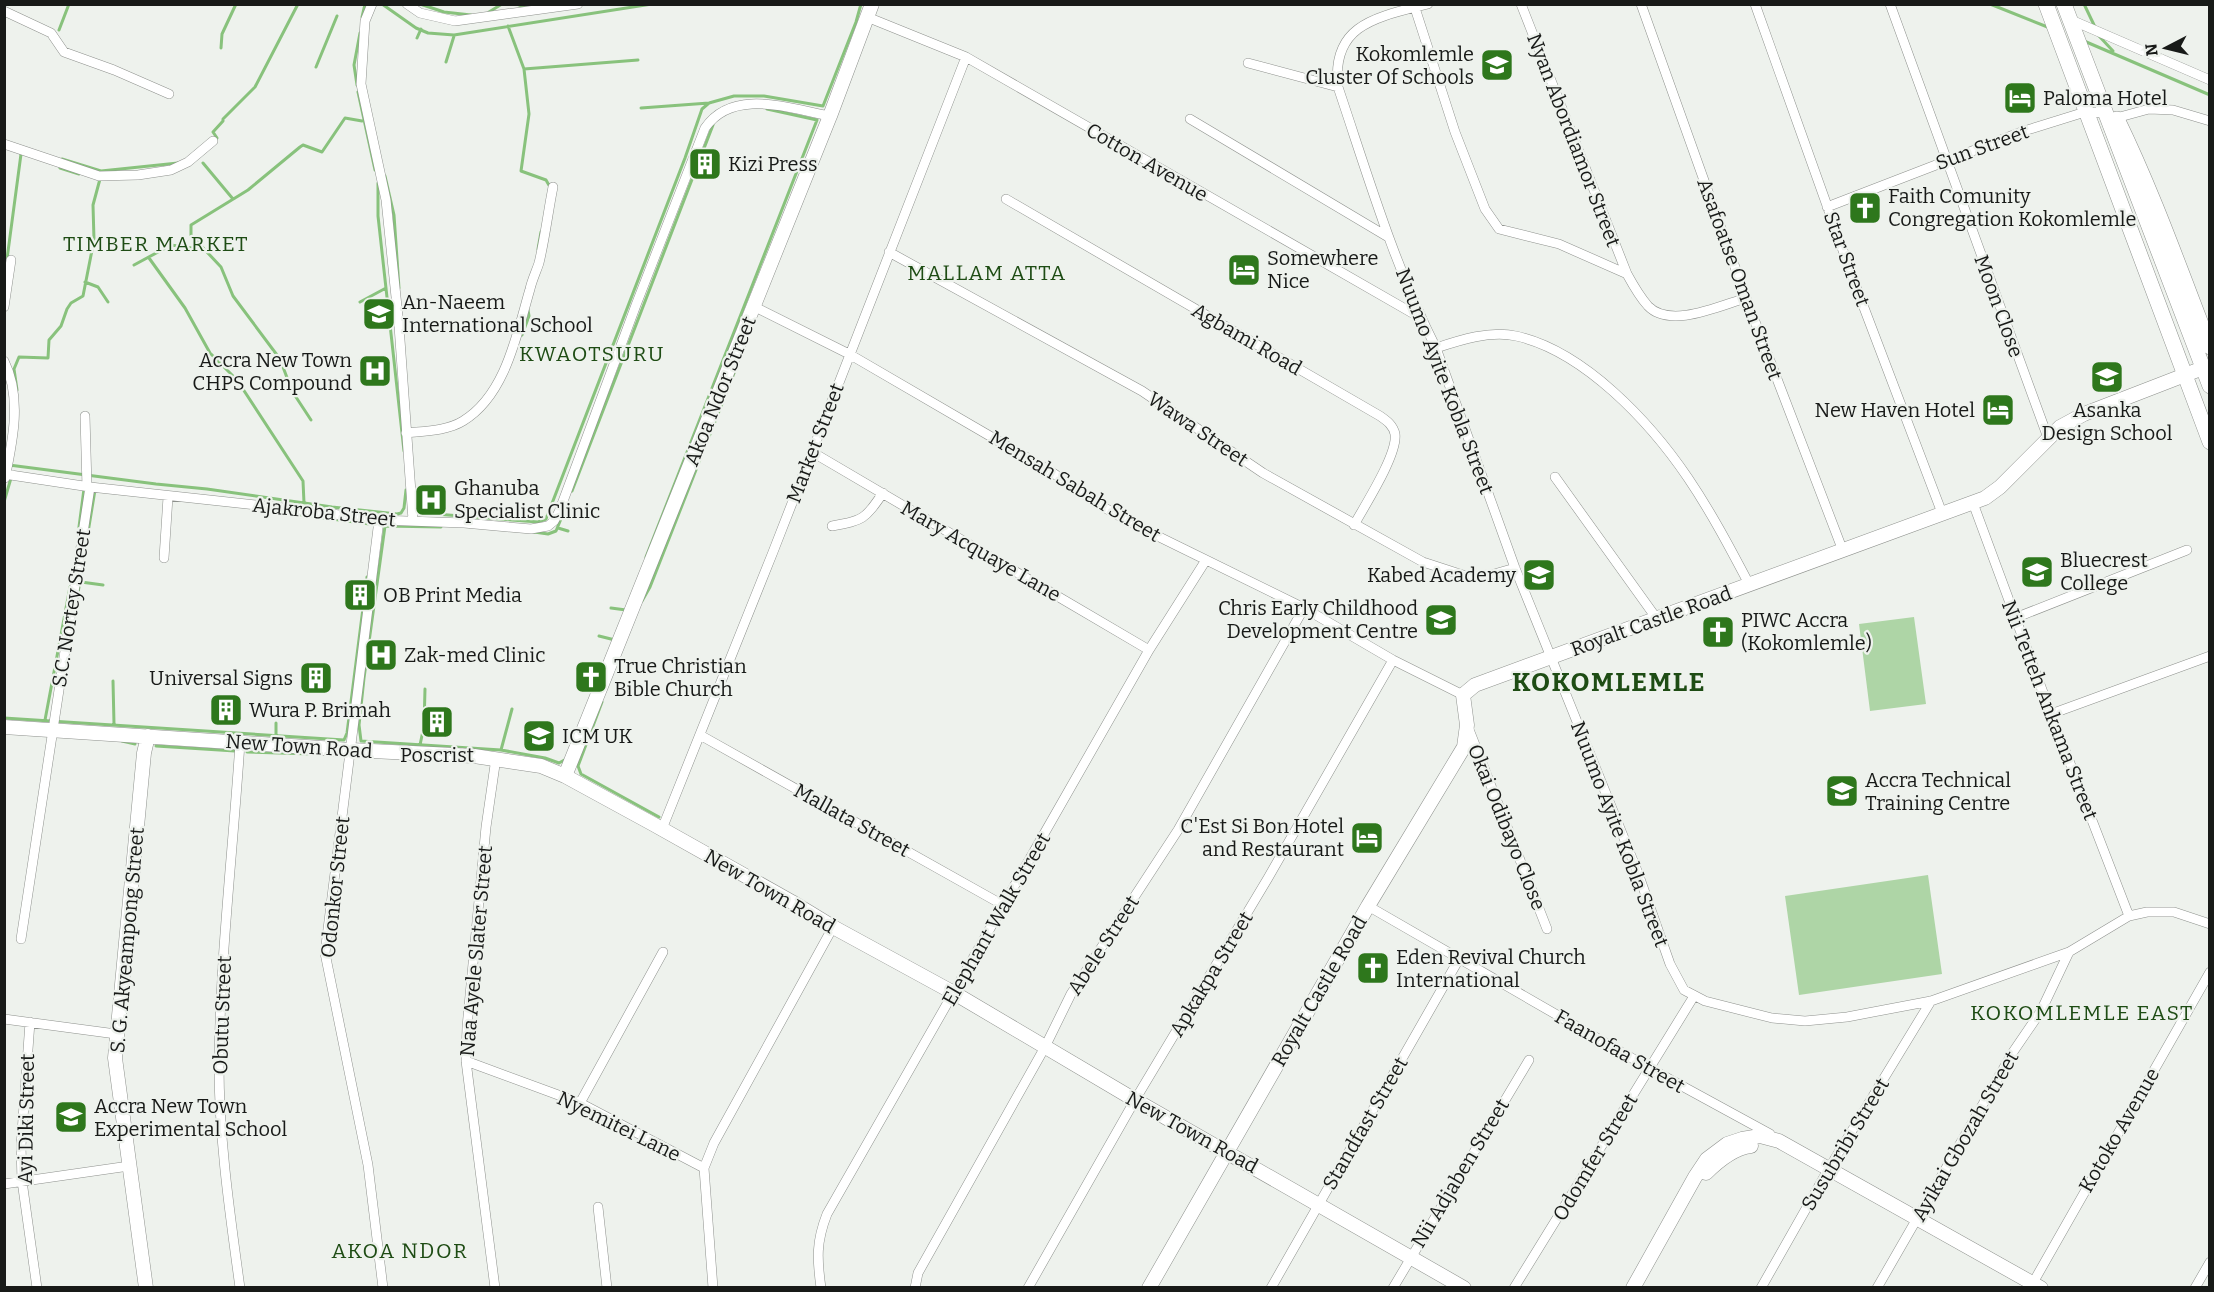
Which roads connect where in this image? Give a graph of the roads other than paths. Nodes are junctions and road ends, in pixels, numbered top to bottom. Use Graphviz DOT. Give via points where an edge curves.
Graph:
graph roads {
  1 [pos="407,4"];
  2 [pos="578,4"];
  3 [pos="1428,4"];
  4 [pos="1521,4"];
  5 [pos="1641,4"];
  6 [pos="1755,4"];
  7 [pos="1890,4"];
  8 [pos="2064,4"];
  9 [pos="372,5"];
  10 [pos="1414,8"];
  11 [pos="4,10"];
  12 [pos="506,10"];
  13 [pos="870,11"];
  14 [pos="2049,11"];
  15 [pos="2076,25"];
  16 [pos="966,57"];
  17 [pos="1248,63"];
  18 [pos="2210,80"];
  19 [pos="1338,87"];
  20 [pos="169,94"];
  21 [pos="2085,112"];
  22 [pos="2111,115"];
  23 [pos="830,116"];
  24 [pos="1190,119"];
  25 [pos="2210,121"];
  26 [pos="213,141"];
  27 [pos="4,144"];
  28 [pos="1946,160"];
  29 [pos="553,187"];
  30 [pos="1006,199"];
  31 [pos="1827,207"];
  32 [pos="1388,237"];
  33 [pos="889,252"];
  34 [pos="11,260"];
  35 [pos="1627,274"];
  36 [pos="1746,298"];
  37 [pos="753,306"];
  38 [pos="4,307"];
  39 [pos="1421,318"];
  40 [pos="2210,347"];
  41 [pos="1436,348"];
  42 [pos="849,354"];
  43 [pos="4,361"];
  44 [pos="2203,368"];
  45 [pos="2184,376"];
  46 [pos="2210,386"];
  47 [pos="85,416"];
  48 [pos="406,433"];
  49 [pos="2048,438"];
  50 [pos="2210,442"];
  51 [pos="812,452"];
  52 [pos="5,476"];
  53 [pos="1555,477"];
  54 [pos="88,487"];
  55 [pos="883,493"];
  56 [pos="168,496"];
  57 [pos="1973,503"];
  58 [pos="1942,513"];
  59 [pos="379,520"];
  60 [pos="413,520"];
  61 [pos="1354,525"];
  62 [pos="832,526"];
  63 [pos="2187,550"];
  64 [pos="1843,551"];
  65 [pos="164,558"];
  66 [pos="1206,560"];
  67 [pos="1515,568"];
  68 [pos="1749,584"];
  69 [pos="1304,608"];
  70 [pos="2015,618"];
  71 [pos="1657,619"];
  72 [pos="1149,650"];
  73 [pos="2210,657"];
  74 [pos="1550,659"];
  75 [pos="1393,660"];
  76 [pos="1463,694"];
  77 [pos="2051,714"];
  78 [pos="1467,725"];
  79 [pos="4,727"];
  80 [pos="51,729"];
  81 [pos="700,735"];
  82 [pos="148,736"];
  83 [pos="240,743"];
  84 [pos="351,750"];
  85 [pos="496,758"];
  86 [pos="565,776"];
  87 [pos="662,829"];
  88 [pos="1003,905"];
  89 [pos="1368,906"];
  90 [pos="2129,916"];
  91 [pos="2210,924"];
  92 [pos="833,927"];
  93 [pos="1547,929"];
  94 [pos="21,939"];
  95 [pos="663,952"];
  96 [pos="2068,952"];
  97 [pos="1460,959"];
  98 [pos="2210,972"];
  99 [pos="954,993"];
  100 [pos="1694,996"];
  101 [pos="1931,1001"];
  102 [pos="4,1019"];
  103 [pos="30,1022"];
  104 [pos="116,1034"];
  105 [pos="1045,1047"];
  106 [pos="1529,1060"];
  107 [pos="466,1061"];
  108 [pos="1649,1068"];
  109 [pos="1135,1100"];
  110 [pos="580,1103"];
  111 [pos="1779,1141"];
  112 [pos="1791,1150"];
  113 [pos="1227,1152"];
  114 [pos="129,1166"];
  115 [pos="704,1168"];
  116 [pos="1828,1170"];
  117 [pos="22,1181"];
  118 [pos="4,1184"];
  119 [pos="1687,1194"];
  120 [pos="1318,1203"];
  121 [pos="598,1207"];
  122 [pos="1917,1219"];
  123 [pos="1410,1257"];
  124 [pos="2210,1262"];
  125 [pos="2034,1286"];
  126 [pos="37,1287"];
  127 [pos="146,1287"];
  128 [pos="240,1287"];
  129 [pos="383,1287"];
  130 [pos="495,1287"];
  131 [pos="607,1287"];
  132 [pos="713,1287"];
  133 [pos="821,1287"];
  134 [pos="915,1287"];
  135 [pos="1028,1287"];
  136 [pos="1149,1287"];
  137 [pos="1271,1287"];
  138 [pos="1393,1287"];
  139 [pos="1464,1287"];
  140 [pos="1514,1287"];
  141 [pos="1633,1287"];
  142 [pos="1761,1287"];
  143 [pos="1877,1287"];
  144 [pos="2195,1287"];
  1 -- 12 [label="street" via="420,13 455,21"];
  2 -- 12 [label="street"];
  3 -- 10 [label="street, Nuumo Ayite Kobla Street"];
  4 -- 35 [label="street, Nyan Abordiamor Street"];
  5 -- 36 [label="street, Asafoatse Oman Street"];
  6 -- 31 [label="street, Star Street"];
  7 -- 28 [label="street, Moon Close"];
  8 -- 15 [label="main road"];
  9 -- 48 [label="street" via="365,21 361,84 386,200"];
  10 -- 19 [label="street, Nuumo Ayite Kobla Street" via="1372,21 1354,32 1340,51"];
  10 -- 35 [label="street" via="1468,165 1485,209 1499,229 1559,244"];
  11 -- 20 [label="street" via="51,33 64,52"];
  13 -- 16 [label="street, Cotton Avenue"];
  13 -- 23 [label="street, Akoa Ndor Street"];
  14 -- 21 [label="main road"];
  15 -- 18 [label="street"];
  15 -- 22 [label="main road" via="2080,47"];
  16 -- 33 [label="street, Market Street"];
  16 -- 39 [label="street, Cotton Avenue"];
  17 -- 19 [label="street"];
  19 -- 32 [label="street, Nuumo Ayite Kobla Street"];
  21 -- 22 [label="street, Sun Street"];
  21 -- 28 [label="street, Sun Street"];
  21 -- 45 [label="main road"];
  22 -- 25 [label="street, Sun Street" via="2173,110"];
  22 -- 40 [label="main road" via="2141,169"];
  22 -- 44 [label="main road"];
  23 -- 37 [label="street, Akoa Ndor Street"];
  23 -- 60 [label="street, Ajakroba Street" via="747,103 718,112 705,128 554,521 531,530"];
  24 -- 32 [label="street"];
  26 -- 27 [label="street" via="188,162 171,170 99,176"];
  28 -- 31 [label="street, Sun Street"];
  28 -- 49 [label="street, Moon Close"];
  29 -- 48 [label="street" via="538,264 519,331 494,387 483,404 464,420 444,428"];
  30 -- 61 [label="street, Agbami Road" via="1392,426 1393,452"];
  31 -- 58 [label="street, Star Street"];
  32 -- 39 [label="street, Nuumo Ayite Kobla Street"];
  33 -- 42 [label="street, Market Street"];
  33 -- 61 [label="street, Wawa Street" via="1142,391 1263,473"];
  34 -- 38 [label="street"];
  35 -- 36 [label="street, Nyan Abordiamor Street" via="1649,307 1668,316 1684,316"];
  36 -- 64 [label="street, Asafoatse Oman Street"];
  37 -- 42 [label="street, Mensah Sabah Street"];
  37 -- 86 [label="street, Akoa Ndor Street"];
  39 -- 41 [label="street, Nuumo Ayite Kobla Street"];
  41 -- 67 [label="street, Nuumo Ayite Kobla Street"];
  41 -- 68 [label="street" via="1472,336 1514,335 1549,347 1584,367 1616,394 1688,477"];
  42 -- 51 [label="street, Market Street"];
  42 -- 66 [label="street, Mensah Sabah Street" via="1050,471 1105,508"];
  43 -- 52 [label="street" via="15,392"];
  44 -- 45 [label="street, Royalt Castle Road"];
  44 -- 46 [label="main road"];
  45 -- 49 [label="street, Royalt Castle Road" via="2084,414"];
  45 -- 50 [label="main road"];
  47 -- 54 [label="street, S.C. Nortey Street"];
  48 -- 60 [label="street"];
  49 -- 57 [label="street, Royalt Castle Road" via="2000,487"];
  51 -- 55 [label="street, Mary Acquaye Lane"];
  51 -- 81 [label="street, Market Street"];
  52 -- 54 [label="street, Ajakroba Street"];
  53 -- 71 [label="street"];
  54 -- 56 [label="street, Ajakroba Street"];
  54 -- 80 [label="street, S.C. Nortey Street"];
  55 -- 62 [label="street" via="867,517"];
  55 -- 72 [label="street, Mary Acquaye Lane"];
  56 -- 59 [label="street, Ajakroba Street"];
  56 -- 65 [label="street"];
  57 -- 58 [label="street, Royalt Castle Road"];
  57 -- 70 [label="street, Nii Tetteh Ankama Street"];
  58 -- 64 [label="street, Royalt Castle Road"];
  59 -- 60 [label="street, Ajakroba Street"];
  59 -- 84 [label="street, Odonkor Street"];
  61 -- 67 [label="street, Wawa Street" via="1423,562 1453,573 1469,577"];
  63 -- 70 [label="street"];
  64 -- 68 [label="street, Royalt Castle Road"];
  66 -- 69 [label="street, Mensah Sabah Street"];
  66 -- 72 [label="street, Elephant Walk Street"];
  67 -- 74 [label="street, Nuumo Ayite Kobla Street"];
  68 -- 71 [label="street, Royalt Castle Road"];
  69 -- 75 [label="street, Mensah Sabah Street"];
  69 -- 105 [label="street, Abele Street" via="1178,830 1071,994"];
  70 -- 77 [label="street, Nii Tetteh Ankama Street"];
  71 -- 74 [label="street, Royalt Castle Road"];
  72 -- 88 [label="street, Elephant Walk Street"];
  73 -- 77 [label="street"];
  74 -- 76 [label="street, Royalt Castle Road" via="1475,685"];
  74 -- 100 [label="street, Nuumo Ayite Kobla Street" via="1634,863 1670,964 1684,990"];
  75 -- 76 [label="street, Mensah Sabah Street"];
  75 -- 109 [label="street, Apkakpa Street"];
  76 -- 78 [label="street, Royalt Castle Road"];
  77 -- 90 [label="street, Nii Tetteh Ankama Street"];
  78 -- 89 [label="street, Royalt Castle Road" via="1464,747"];
  78 -- 93 [label="street, Okai Odibayo Close"];
  79 -- 80 [label="street, New Town Road"];
  80 -- 82 [label="street, New Town Road"];
  80 -- 94 [label="street, S.C. Nortey Street"];
  81 -- 87 [label="street, Market Street"];
  81 -- 88 [label="street, Mallata Street"];
  82 -- 83 [label="street, New Town Road"];
  82 -- 104 [label="street, S. G. Akyeampong Street"];
  83 -- 84 [label="street, New Town Road"];
  83 -- 128 [label="street, Obutu Street" via="221,984 219,1068 224,1156"];
  84 -- 85 [label="street, New Town Road"];
  84 -- 129 [label="street, Odonkor Street" via="325,953 368,1165"];
  85 -- 86 [label="street, New Town Road" via="541,766"];
  85 -- 107 [label="street, Naa Ayele Slater Street" via="486,827"];
  86 -- 87 [label="street, New Town Road"];
  87 -- 92 [label="street, New Town Road"];
  88 -- 99 [label="street, Elephant Walk Street"];
  89 -- 97 [label="street, Faanofaa Street"];
  89 -- 113 [label="street, Royalt Castle Road"];
  90 -- 91 [label="street" via="2174,912"];
  90 -- 96 [label="street"];
  92 -- 99 [label="street, New Town Road"];
  92 -- 115 [label="street"];
  95 -- 110 [label="street"];
  96 -- 101 [label="street"];
  96 -- 122 [label="street, Ayikai Gbozah Street" via="2041,1011"];
  97 -- 108 [label="street, Faanofaa Street"];
  97 -- 120 [label="street, Standfast Street"];
  98 -- 125 [label="street, Kotoko Avenue" via="2081,1195"];
  99 -- 105 [label="street, New Town Road"];
  99 -- 133 [label="street, Elephant Walk Street" via="827,1214 819,1235"];
  100 -- 101 [label="street" via="1772,1018 1805,1021"];
  100 -- 108 [label="street, Odomfer Street"];
  101 -- 116 [label="street, Susubribi Street"];
  102 -- 103 [label="street"];
  103 -- 104 [label="street"];
  103 -- 117 [label="street, Ayi Diki Street"];
  104 -- 114 [label="street, S. G. Akyeampong Street" via="116,1067"];
  105 -- 109 [label="street, New Town Road"];
  105 -- 134 [label="street, Abele Street" via="918,1273"];
  106 -- 123 [label="street, Nii Adjaben Street"];
  107 -- 110 [label="street, Nyemitei Lane"];
  107 -- 130 [label="street, Naa Ayele Slater Street"];
  108 -- 111 [label="street, Faanofaa Street"];
  108 -- 140 [label="street, Odomfer Street"];
  109 -- 113 [label="street, New Town Road"];
  109 -- 135 [label="street, Apkakpa Street"];
  110 -- 115 [label="street, Nyemitei Lane"];
  111 -- 112 [label="street"];
  111 -- 119 [label="street" via="1760,1136 1727,1144 1707,1159"];
  112 -- 116 [label="street"];
  112 -- 119 [label="street" via="1768,1145 1740,1148 1715,1164"];
  113 -- 120 [label="street, New Town Road"];
  113 -- 136 [label="street, Royalt Castle Road"];
  114 -- 117 [label="street"];
  114 -- 127 [label="street, S. G. Akyeampong Street"];
  115 -- 132 [label="street"];
  116 -- 122 [label="street"];
  116 -- 142 [label="street, Susubribi Street"];
  117 -- 118 [label="street"];
  117 -- 126 [label="street, Ayi Diki Street"];
  119 -- 141 [label="street"];
  120 -- 123 [label="street, New Town Road"];
  120 -- 137 [label="street, Standfast Street"];
  121 -- 131 [label="street"];
  122 -- 125 [label="street"];
  122 -- 143 [label="street, Ayikai Gbozah Street"];
  123 -- 138 [label="street, Nii Adjaben Street"];
  123 -- 139 [label="street, New Town Road"];
  124 -- 144 [label="street"];
}
